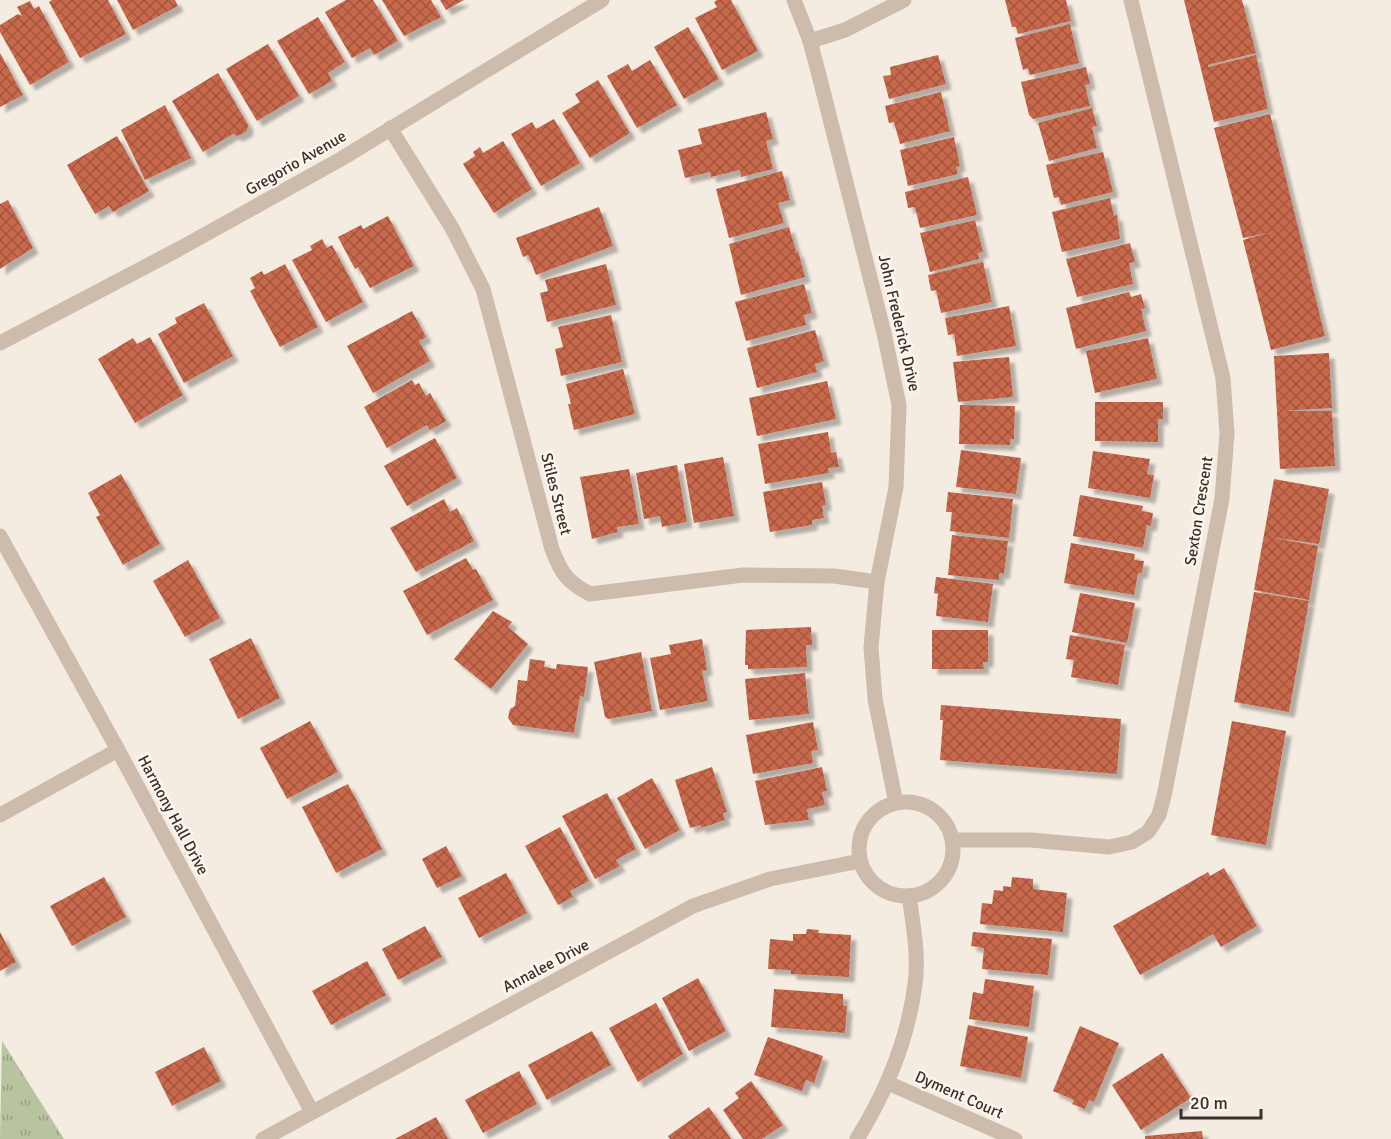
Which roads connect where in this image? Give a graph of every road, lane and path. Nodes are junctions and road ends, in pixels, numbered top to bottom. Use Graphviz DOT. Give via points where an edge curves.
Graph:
graph roads {
  1 [pos="602,0"];
  2 [pos="794,0"];
  3 [pos="904,0"];
  4 [pos="1131,0"];
  5 [pos="810,41"];
  6 [pos="390,128"];
  7 [pos="0,343"];
  8 [pos="0,536"];
  9 [pos="877,582"];
  10 [pos="118,750"];
  11 [pos="896,803"];
  12 [pos="0,815"];
  13 [pos="952,840"];
  14 [pos="860,861"];
  15 [pos="909,896"];
  16 [pos="888,1083"];
  17 [pos="312,1112"];
  18 [pos="263,1139"];
  19 [pos="857,1139"];
  20 [pos="1015,1139"];
  1 -- 6 [label="street, Gregorio Avenue"];
  2 -- 5 [label="street, John Frederick Drive"];
  3 -- 5 [label="street" via="845,30"];
  4 -- 13 [label="street, Sexton Crescent" via="1223,378 1227,433 1222,499 1164,796 1148,832 1132,842 1109,847 1031,840"];
  5 -- 9 [label="street, John Frederick Drive" via="899,405 896,487"];
  6 -- 7 [label="street, Gregorio Avenue" via="179,249"];
  6 -- 9 [label="street, Stiles Street" via="452,228 483,289 552,549 559,568 572,585 590,594 742,575 834,576"];
  8 -- 10 [label="street, Harmony Hall Drive"];
  9 -- 11 [label="street, John Frederick Drive" via="872,618 872,675"];
  10 -- 12 [label="street"];
  10 -- 17 [label="street, Harmony Hall Drive"];
  11 -- 13 [label="street" via="911,802 938,814"];
  11 -- 14 [label="street" via="876,813 862,831"];
  13 -- 15 [label="street" via="948,870 931,887"];
  14 -- 15 [label="street" via="873,883 884,891"];
  14 -- 17 [label="street, Annalee Drive" via="770,879 693,906"];
  15 -- 16 [label="street" via="916,982"];
  16 -- 19 [label="street"];
  16 -- 20 [label="street, Dyment Court"];
  17 -- 18 [label="street, Annalee Drive"];
}
